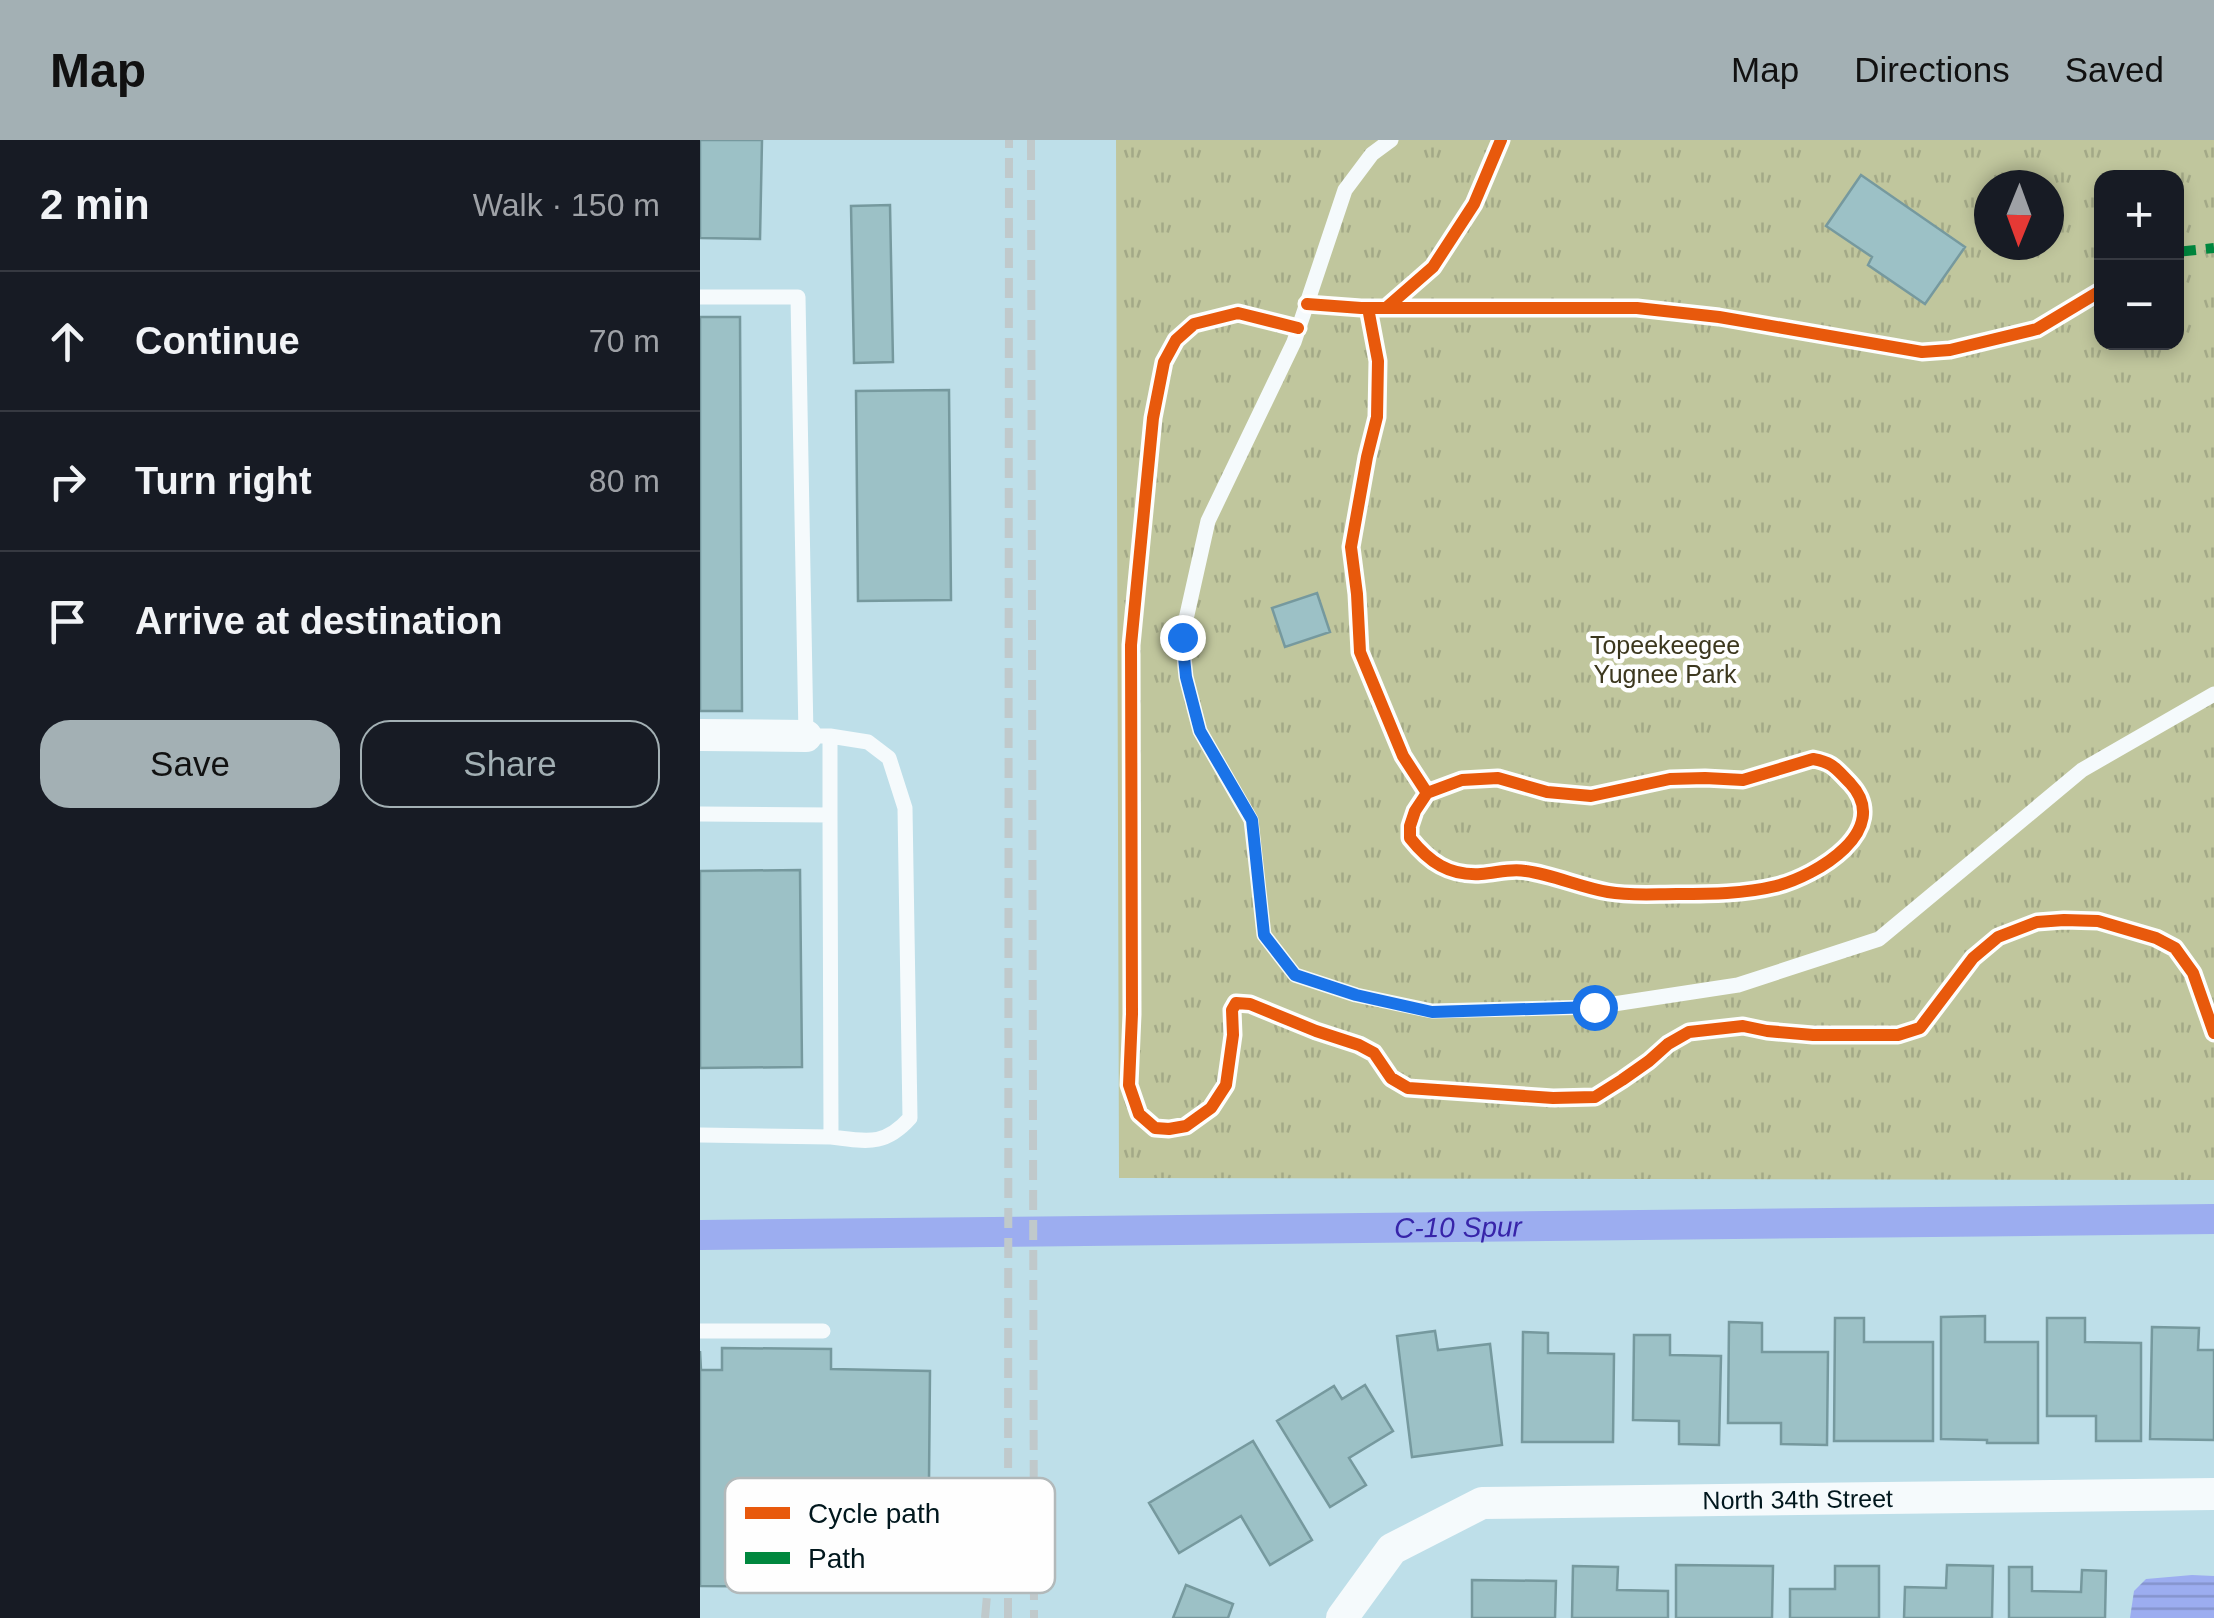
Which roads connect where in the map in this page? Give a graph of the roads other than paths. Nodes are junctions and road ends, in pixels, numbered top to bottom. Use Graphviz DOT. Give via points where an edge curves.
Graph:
graph roads {
  1 [pos="1391,140"];
  2 [pos="700,297"];
  3 [pos="2214,694"];
  4 [pos="700,736"];
  5 [pos="818,736"];
  6 [pos="700,814"];
  7 [pos="830,815"];
  8 [pos="700,1135"];
  9 [pos="830,1137"];
  10 [pos="700,1331"];
  11 [pos="823,1332"];
  12 [pos="2214,1494"];
  13 [pos="1342,1618"];
  1 -- 3 [label="lane" via="1346,190 1294,342 1208,521 1182,637 1200,731 1252,820 1264,935 1295,975 1432,1012 1594,1007 1738,985 1879,939 2082,770"];
  2 -- 5 [label="lane" via="798,296"];
  4 -- 5 [label="street"];
  5 -- 7 [label="lane"];
  5 -- 9 [label="lane" via="868,742 889,758 905,808 910,1118 895,1135 868,1141"];
  6 -- 7 [label="lane"];
  7 -- 9 [label="lane"];
  8 -- 9 [label="lane"];
  10 -- 11 [label="lane"];
  12 -- 13 [label="street, North 34th Street" via="1482,1503 1392,1549"];
}
